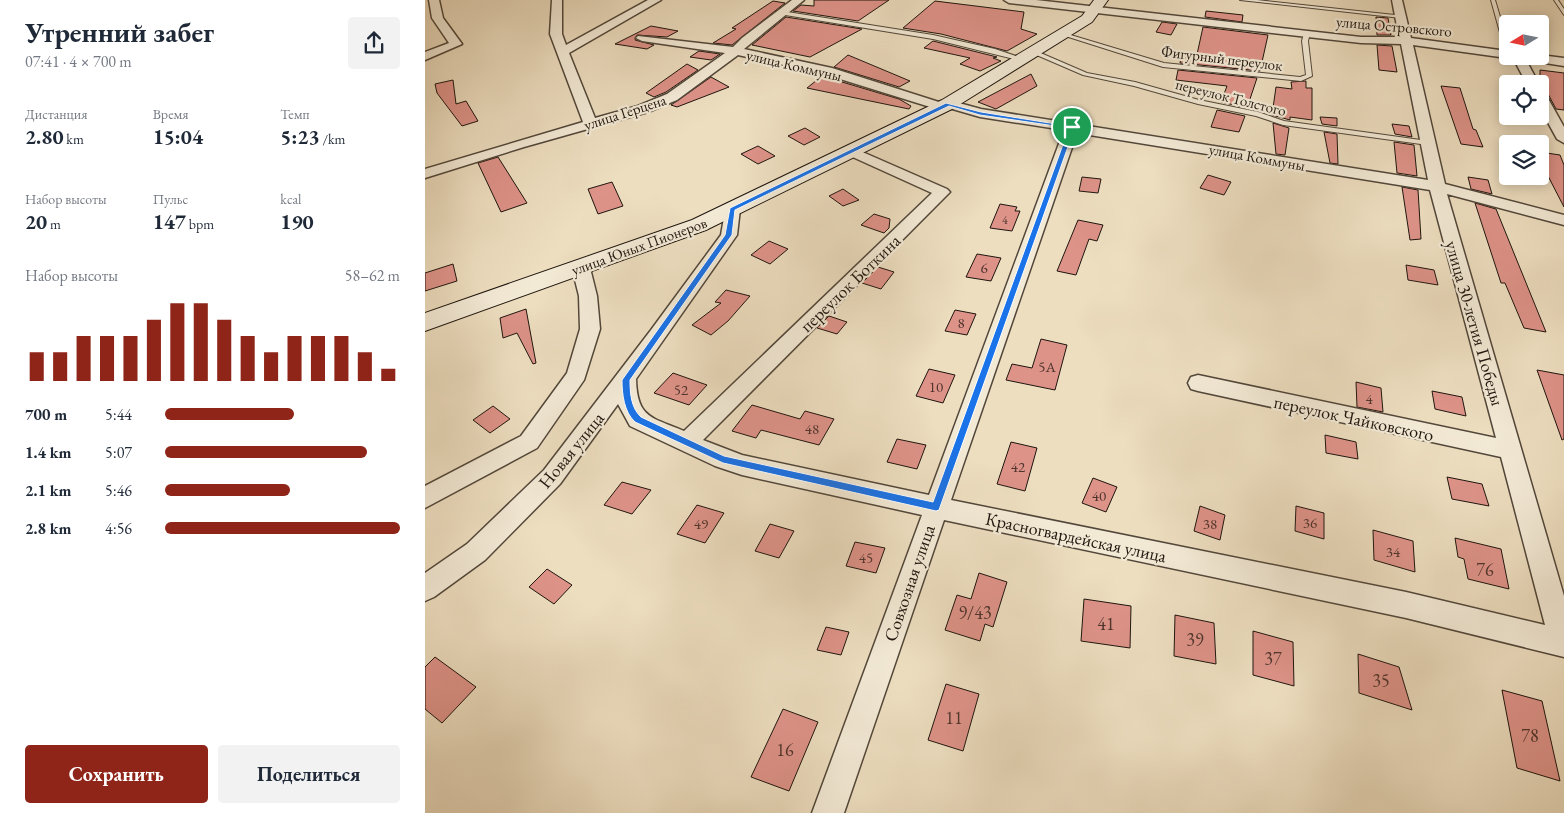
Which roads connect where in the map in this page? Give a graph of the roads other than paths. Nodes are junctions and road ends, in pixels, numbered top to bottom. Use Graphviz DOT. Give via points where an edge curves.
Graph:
graph roads {
  1 [pos="434,0"];
  2 [pos="557,0"];
  3 [pos="655,0"];
  4 [pos="799,0"];
  5 [pos="1009,0"];
  6 [pos="1242,0"];
  7 [pos="1493,0"];
  8 [pos="1556,0"];
  9 [pos="1097,5"];
  10 [pos="1399,8"];
  11 [pos="781,13"];
  12 [pos="1564,13"];
  13 [pos="1499,20"];
  14 [pos="1307,33"];
  15 [pos="1062,34"];
  16 [pos="642,38"];
  17 [pos="1407,41"];
  18 [pos="563,52"];
  19 [pos="735,52"];
  20 [pos="1499,53"];
  21 [pos="1028,55"];
  22 [pos="425,56"];
  23 [pos="1549,60"];
  24 [pos="1564,62"];
  25 [pos="945,105"];
  26 [pos="1549,112"];
  27 [pos="590,123"];
  28 [pos="1072,127"];
  29 [pos="1564,139"];
  30 [pos="1428,143"];
  31 [pos="851,151"];
  32 [pos="425,174"];
  33 [pos="1437,186"];
  34 [pos="732,209"];
  35 [pos="1564,220"];
  36 [pos="581,268"];
  37 [pos="425,322"];
  38 [pos="626,380"];
  39 [pos="1198,383"];
  40 [pos="687,442"];
  41 [pos="1510,450"];
  42 [pos="425,498"];
  43 [pos="936,507"];
  44 [pos="425,588"];
  45 [pos="1564,643"];
  46 [pos="828,813"];
  1 -- 22 [label="street" via="439,22 456,44"];
  2 -- 18 [label="street" via="556,34"];
  3 -- 18 [label="street"];
  4 -- 11 [label="street, улица Герцена"];
  5 -- 9 [label="street, улица Островского"];
  6 -- 10 [label="lane"];
  7 -- 13 [label="lane"];
  8 -- 12 [label="lane"];
  9 -- 14 [label="street, улица Островского"];
  9 -- 15 [label="main road, улица Юных Пионеров" via="1087,19"];
  10 -- 17 [label="street, улица 30-летия Победы"];
  11 -- 19 [label="street, улица Герцена"];
  11 -- 21 [label="lane, переулок Толстого"];
  14 -- 15 [label="lane, Фигурный переулок" via="1309,76 1301,79 1163,65"];
  14 -- 17 [label="street, улица Островского" via="1375,41"];
  15 -- 21 [label="main road, улица Юных Пионеров"];
  16 -- 19 [label="street, улица Коммуны"];
  17 -- 20 [label="street, улица Островского"];
  17 -- 30 [label="street, улица 30-летия Победы"];
  18 -- 27 [label="street"];
  19 -- 25 [label="street, улица Коммуны" via="753,53 827,71"];
  19 -- 27 [label="street, улица Герцена" via="672,97 643,109"];
  21 -- 25 [label="main road, улица Юных Пионеров"];
  21 -- 30 [label="lane, переулок Толстого" via="1085,74 1258,114 1283,123"];
  23 -- 24 [label="street"];
  25 -- 28 [label="street, улица Коммуны"];
  25 -- 31 [label="main road, улица Юных Пионеров"];
  26 -- 29 [label="street"];
  27 -- 32 [label="street, улица Герцена"];
  28 -- 33 [label="street, улица Коммуны"];
  28 -- 43 [label="street, Совхозная улица"];
  30 -- 33 [label="street, улица 30-летия Победы"];
  31 -- 34 [label="main road, улица Юных Пионеров"];
  31 -- 40 [label="street, переулок Боткина" via="942,192"];
  33 -- 35 [label="street, улица Коммуны"];
  33 -- 41 [label="street, улица 30-летия Победы"];
  34 -- 36 [label="main road, улица Юных Пионеров" via="699,225"];
  34 -- 38 [label="street, Новая улица" via="729,235"];
  36 -- 37 [label="main road, улица Юных Пионеров"];
  36 -- 42 [label="street" via="588,296 590,329 577,375 529,442"];
  38 -- 40 [label="street, Красногвардейская улица" via="626,393 638,420"];
  38 -- 44 [label="street, Новая улица" via="552,477 476,552"];
  39 -- 41 [label="street, переулок Чайковского"];
  40 -- 43 [label="street, Красногвардейская улица" via="743,465"];
  41 -- 45 [label="street, улица 30-летия Победы"];
  43 -- 45 [label="street, Красногвардейская улица" via="1406,605"];
  43 -- 46 [label="street, Совхозная улица"];
}
